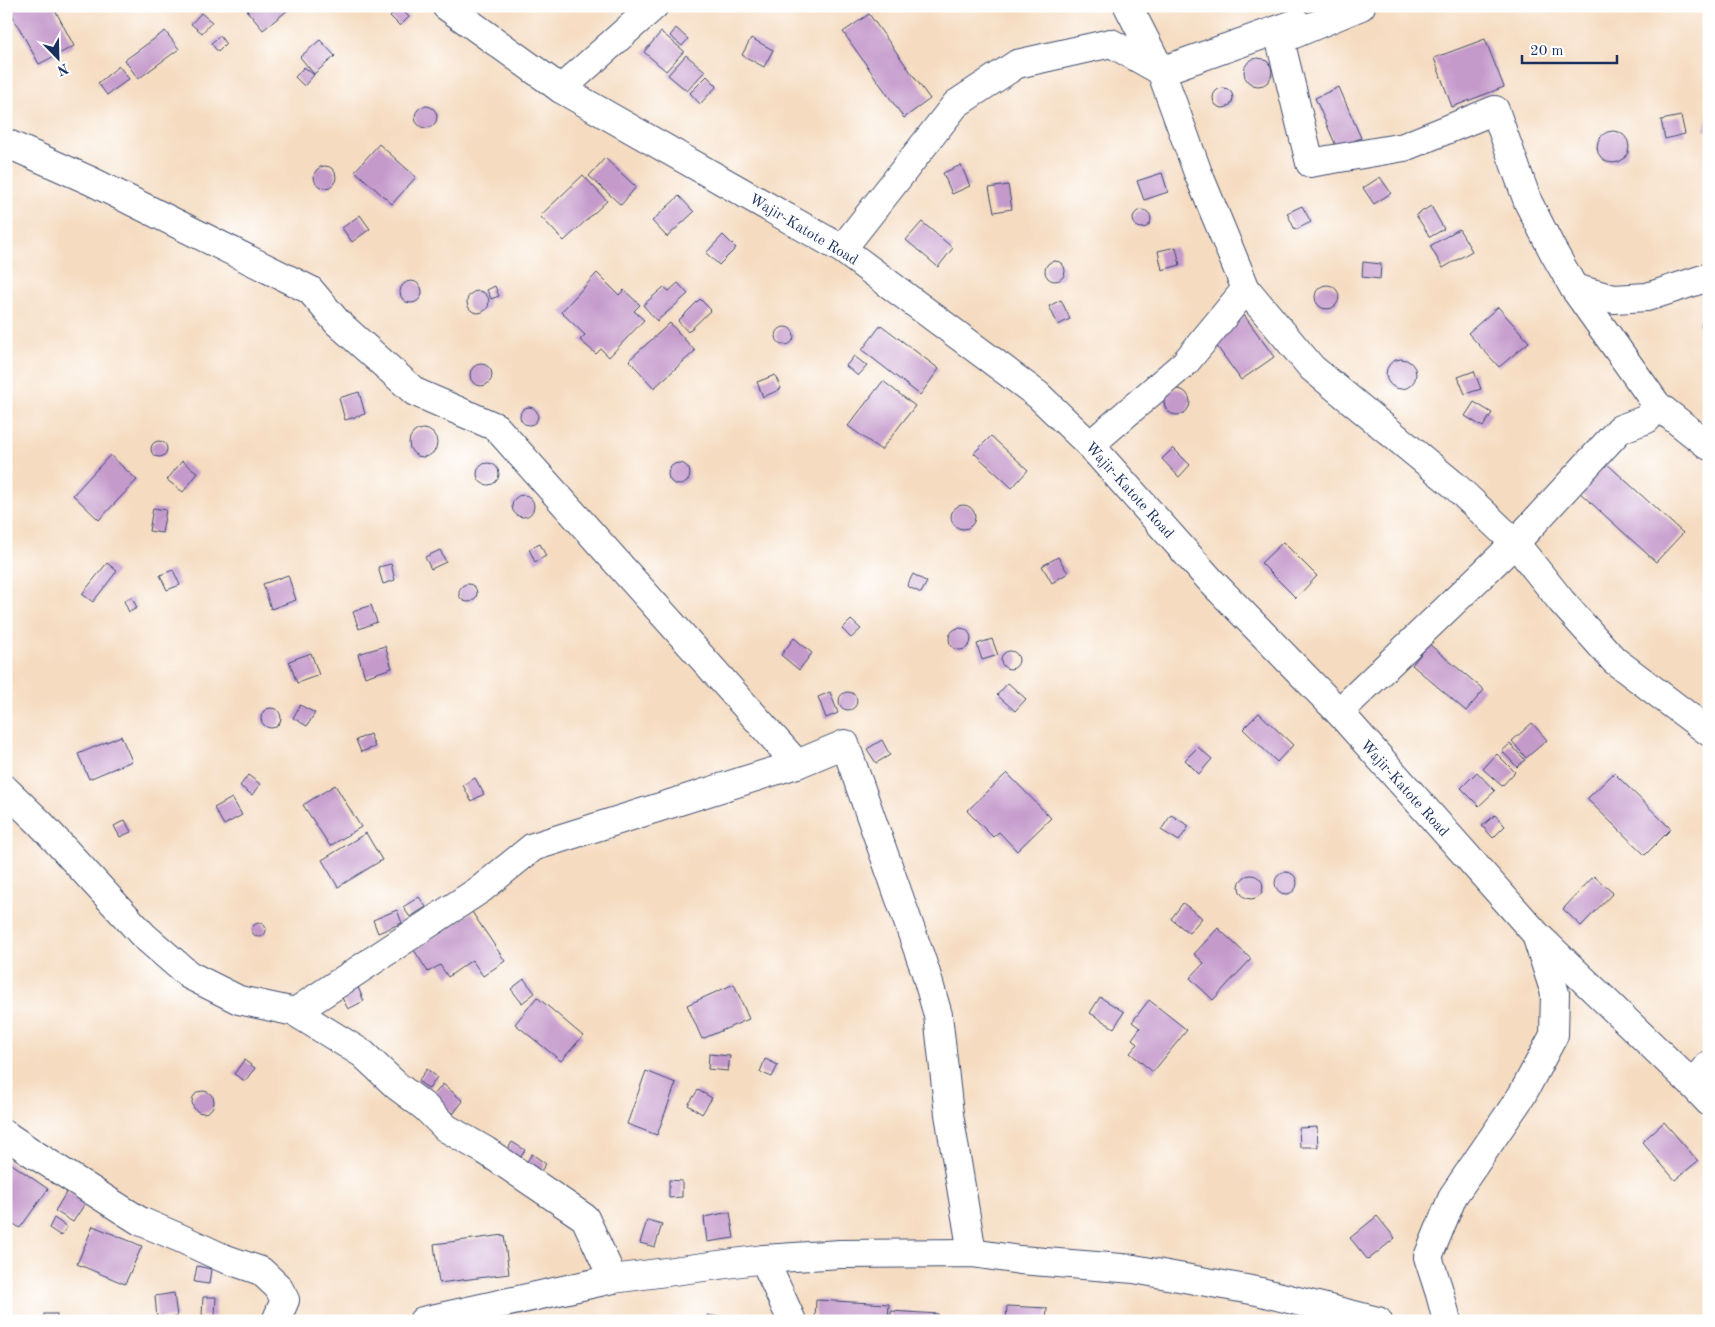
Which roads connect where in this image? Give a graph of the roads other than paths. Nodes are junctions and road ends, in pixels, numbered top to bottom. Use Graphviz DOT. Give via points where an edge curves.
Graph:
graph roads {
  1 [pos="446,6"];
  2 [pos="654,6"];
  3 [pos="1128,6"];
  4 [pos="1346,6"];
  5 [pos="1361,6"];
  6 [pos="1161,70"];
  7 [pos="561,89"];
  8 [pos="6,143"];
  9 [pos="842,249"];
  10 [pos="1709,277"];
  11 [pos="1574,288"];
  12 [pos="1246,289"];
  13 [pos="1657,405"];
  14 [pos="1090,445"];
  15 [pos="1709,446"];
  16 [pos="1515,543"];
  17 [pos="1339,712"];
  18 [pos="1709,732"];
  19 [pos="797,764"];
  20 [pos="6,790"];
  21 [pos="1536,934"];
  22 [pos="296,1012"];
  23 [pos="1704,1084"];
  24 [pos="6,1134"];
  25 [pos="972,1253"];
  26 [pos="764,1259"];
  27 [pos="614,1280"];
  28 [pos="276,1321"];
  29 [pos="423,1321"];
  30 [pos="792,1321"];
  31 [pos="1378,1321"];
  32 [pos="1447,1321"];
  1 -- 7 [label="street, Wajir-Katote Road"];
  2 -- 7 [label="street"];
  3 -- 6 [label="street"];
  4 -- 6 [label="street"];
  5 -- 11 [label="street" via="1280,40 1310,163 1404,146 1495,110 1528,202"];
  6 -- 9 [label="street" via="1111,43 1017,64 956,104"];
  6 -- 12 [label="street" via="1198,173"];
  7 -- 9 [label="street, Wajir-Katote Road"];
  8 -- 19 [label="street" via="91,181 310,290 337,322 415,392 496,427"];
  9 -- 14 [label="street, Wajir-Katote Road" via="1038,395"];
  10 -- 11 [label="street" via="1648,297 1614,299"];
  11 -- 13 [label="street"];
  12 -- 14 [label="street" via="1185,363"];
  12 -- 16 [label="street" via="1312,368 1454,485"];
  13 -- 15 [label="street"];
  13 -- 16 [label="street" via="1647,419 1620,429"];
  14 -- 17 [label="street, Wajir-Katote Road" via="1212,582"];
  16 -- 17 [label="street"];
  16 -- 18 [label="street" via="1614,660"];
  17 -- 21 [label="street, Wajir-Katote Road"];
  19 -- 22 [label="street" via="533,847 481,889"];
  19 -- 25 [label="street" via="845,744 938,1015 949,1114"];
  20 -- 22 [label="street" via="40,822 143,935 189,976 239,1000"];
  21 -- 23 [label="street, Wajir-Katote Road"];
  21 -- 32 [label="street" via="1555,993 1554,1035 1522,1095 1453,1196 1428,1257"];
  22 -- 27 [label="street" via="363,1054 446,1128 585,1218"];
  24 -- 28 [label="street" via="140,1221 261,1271 278,1287 285,1300"];
  25 -- 26 [label="street" via="840,1254"];
  25 -- 31 [label="street" via="1134,1269 1257,1291"];
  26 -- 27 [label="street"];
  26 -- 30 [label="street"];
  27 -- 29 [label="street"];
}
